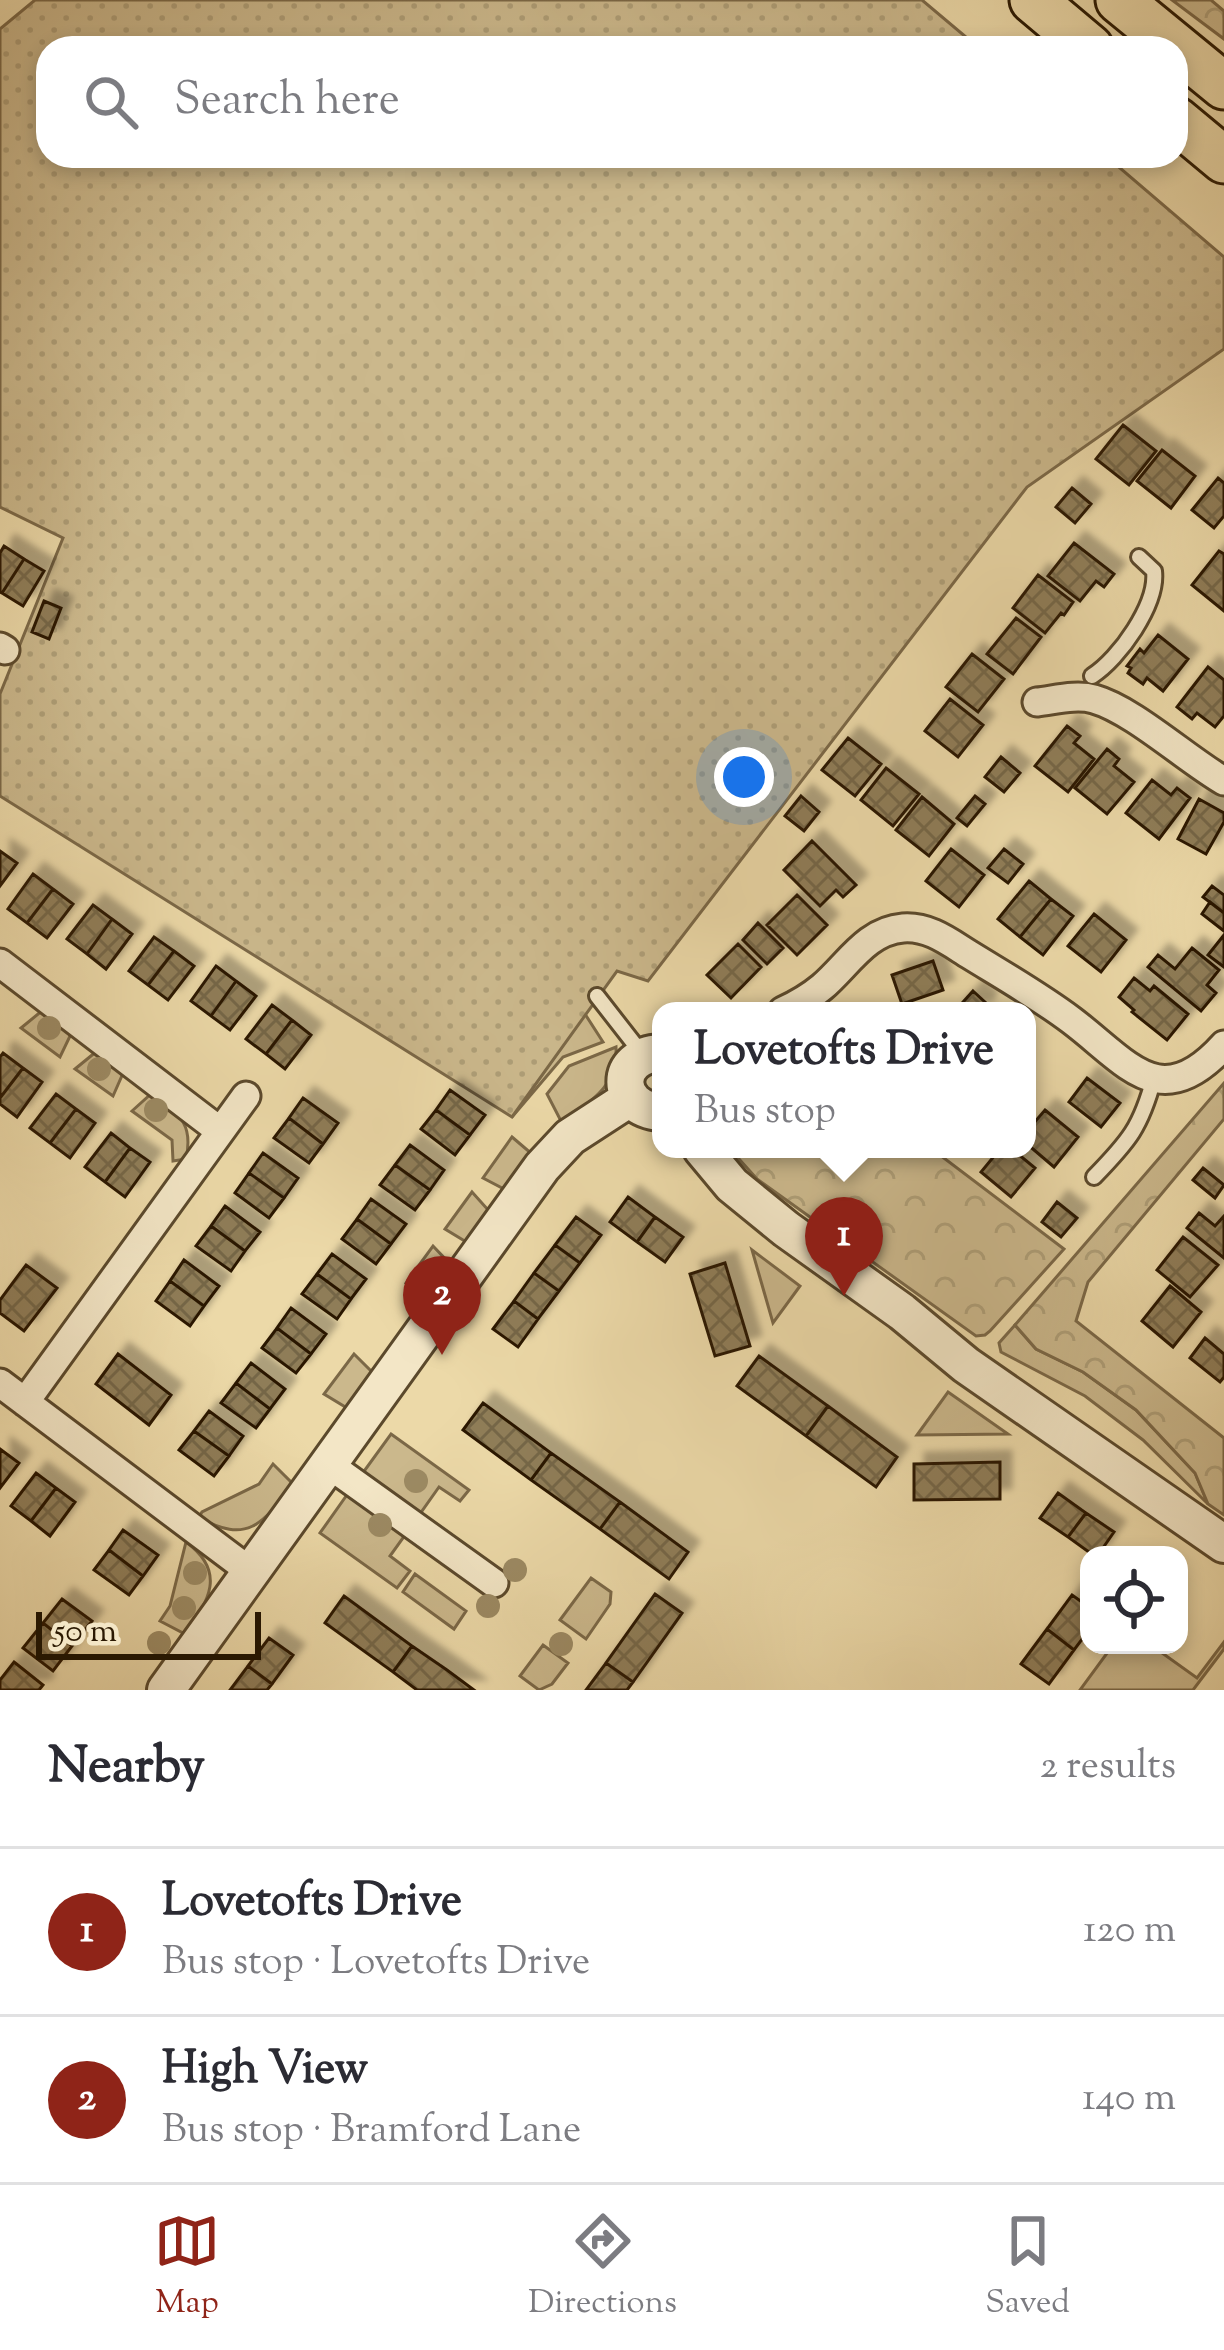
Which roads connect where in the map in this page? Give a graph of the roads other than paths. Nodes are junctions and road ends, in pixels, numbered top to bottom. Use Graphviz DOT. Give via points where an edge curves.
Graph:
graph roads {
  1 [pos="1033,0"];
  2 [pos="1119,0"];
  3 [pos="1076,36"];
  4 [pos="1163,36"];
  5 [pos="1188,57"];
  6 [pos="1224,86"];
  7 [pos="1188,130"];
  8 [pos="1224,160"];
  9 [pos="1139,557"];
  10 [pos="1090,687"];
  11 [pos="1037,702"];
  12 [pos="1224,781"];
  13 [pos="0,963"];
  14 [pos="597,996"];
  15 [pos="798,1002"];
  16 [pos="1224,1045"];
  17 [pos="652,1054"];
  18 [pos="1154,1078"];
  19 [pos="246,1096"];
  20 [pos="645,1105"];
  21 [pos="220,1131"];
  22 [pos="709,1158"];
  23 [pos="1094,1177"];
  24 [pos="0,1383"];
  25 [pos="25,1402"];
  26 [pos="328,1464"];
  27 [pos="1224,1544"];
  28 [pos="251,1572"];
  29 [pos="494,1583"];
  30 [pos="166,1690"];
  1 -- 3 [label="highway"];
  2 -- 4 [label="highway"];
  5 -- 6 [label="highway"];
  7 -- 8 [label="highway"];
  9 -- 10 [label="lane" via="1156,583 1126,643"];
  10 -- 11 [label="street"];
  10 -- 12 [label="street"];
  13 -- 21 [label="street"];
  14 -- 17 [label="lane"];
  15 -- 18 [label="street" via="878,936 926,930"];
  16 -- 18 [label="street" via="1201,1069"];
  17 -- 20 [label="street" via="633,1061 625,1084"];
  18 -- 23 [label="lane" via="1139,1124"];
  19 -- 21 [label="street"];
  20 -- 26 [label="street" via="570,1137 542,1167"];
  21 -- 25 [label="street"];
  22 -- 27 [label="street" via="731,1185 966,1364"];
  24 -- 25 [label="street"];
  25 -- 28 [label="street"];
  26 -- 28 [label="street"];
  26 -- 29 [label="street"];
  28 -- 30 [label="street"];
}
